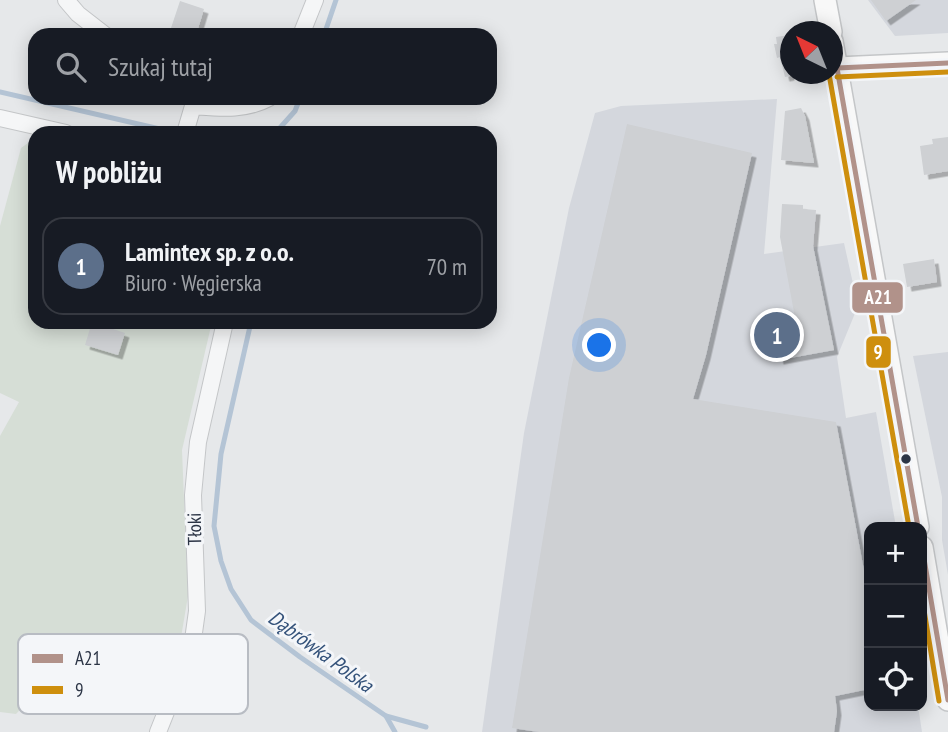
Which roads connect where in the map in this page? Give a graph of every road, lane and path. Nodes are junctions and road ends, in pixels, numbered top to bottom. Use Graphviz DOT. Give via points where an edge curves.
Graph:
graph roads {
  1 [pos="66,0"];
  2 [pos="315,0"];
  3 [pos="825,0"];
  4 [pos="829,21"];
  5 [pos="96,28"];
  6 [pos="304,28"];
  7 [pos="948,63"];
  8 [pos="843,68"];
  9 [pos="840,84"];
  10 [pos="256,105"];
  11 [pos="187,114"];
  12 [pos="0,118"];
  13 [pos="35,126"];
  14 [pos="223,329"];
  15 [pos="917,522"];
  16 [pos="927,576"];
  17 [pos="194,634"];
  18 [pos="948,700"];
  19 [pos="165,714"];
  20 [pos="158,732"];
  1 -- 5 [label="street"];
  2 -- 6 [label="street"];
  3 -- 4 [label="main road"];
  7 -- 8 [label="main road"];
  9 -- 15 [label="main road"];
  10 -- 11 [label="street"];
  12 -- 13 [label="street"];
  14 -- 17 [label="street, Tłoki" via="195,469"];
  16 -- 18 [label="main road"];
  19 -- 20 [label="street, Tłoki"];
}
